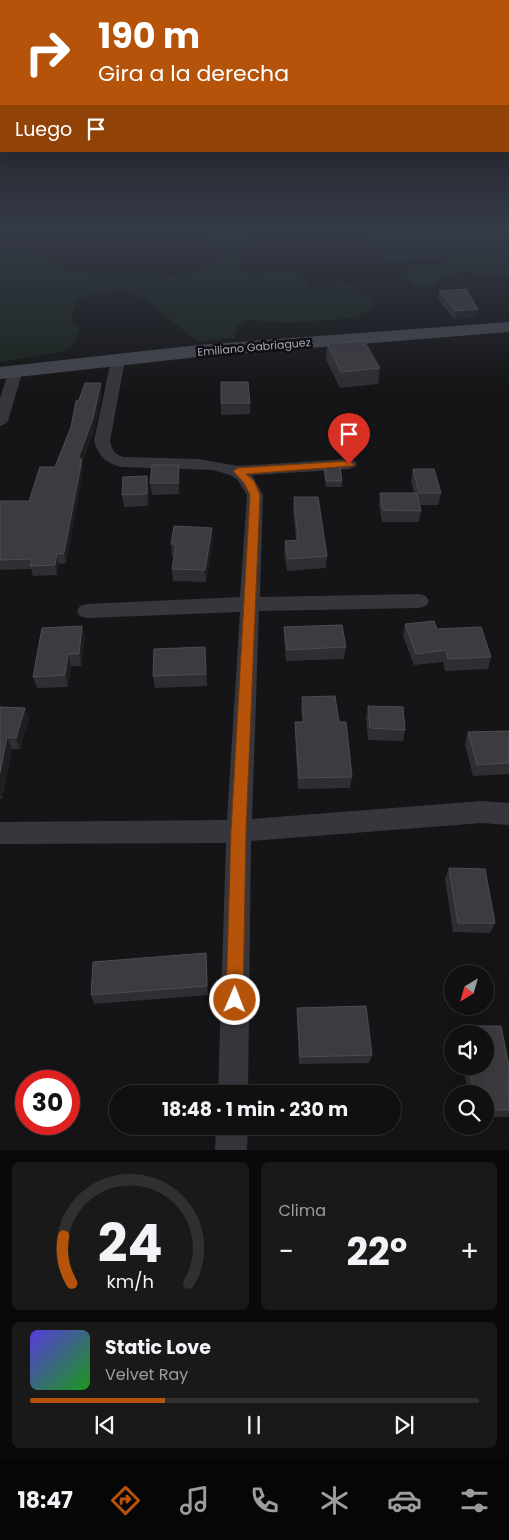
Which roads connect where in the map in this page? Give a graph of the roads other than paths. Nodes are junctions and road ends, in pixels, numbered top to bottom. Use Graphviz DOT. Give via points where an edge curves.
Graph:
graph roads {
  1 [pos="509,327"];
  2 [pos="118,360"];
  3 [pos="8,371"];
  4 [pos="0,420"];
  5 [pos="349,464"];
  6 [pos="238,471"];
  7 [pos="419,601"];
  8 [pos="251,604"];
  9 [pos="86,611"];
  10 [pos="509,814"];
  11 [pos="239,831"];
  12 [pos="0,834"];
  13 [pos="232,1085"];
  14 [pos="232,1135"];
  15 [pos="231,1150"];
  1 -- 2 [label="main road, Emiliano Gabriaguez"];
  2 -- 3 [label="main road, Emiliano Gabriaguez"];
  2 -- 6 [label="street" via="102,441 105,453 121,462 222,466"];
  3 -- 4 [label="street"];
  5 -- 6 [label="street"];
  6 -- 8 [label="street" via="255,495"];
  7 -- 8 [label="street"];
  8 -- 9 [label="street"];
  8 -- 11 [label="street"];
  10 -- 11 [label="street" via="482,812"];
  11 -- 12 [label="street"];
  11 -- 13 [label="street"];
  14 -- 15 [label="street"];
}
